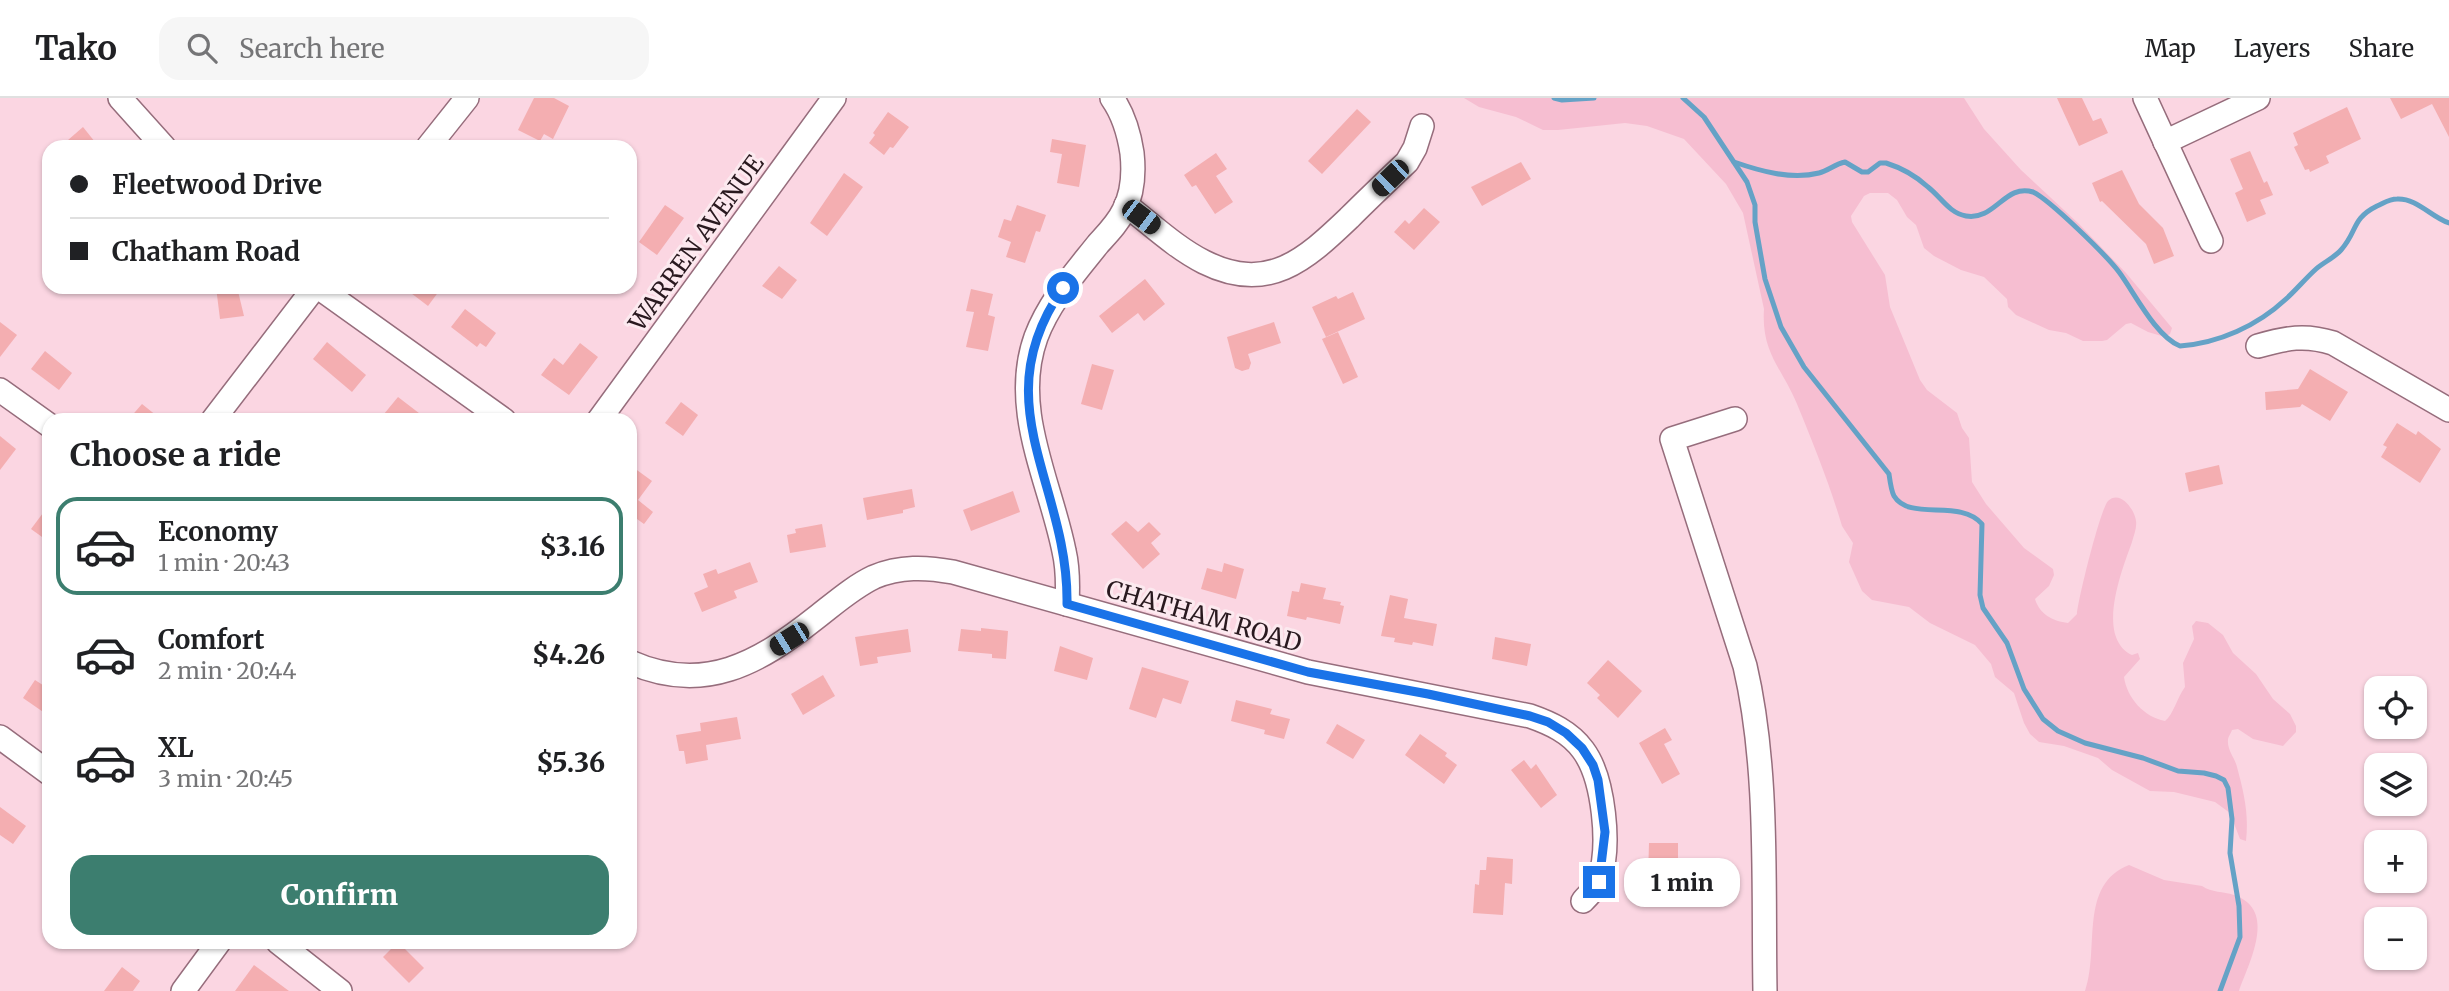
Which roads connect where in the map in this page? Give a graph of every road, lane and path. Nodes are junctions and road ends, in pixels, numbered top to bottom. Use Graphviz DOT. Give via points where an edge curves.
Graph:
graph roads {
  1 [pos="120,98"];
  2 [pos="467,98"];
  3 [pos="834,98"];
  4 [pos="1112,98"];
  5 [pos="2144,98"];
  6 [pos="2258,98"];
  7 [pos="1422,126"];
  8 [pos="158,140"];
  9 [pos="434,140"];
  10 [pos="2165,142"];
  11 [pos="1126,205"];
  12 [pos="2211,241"];
  13 [pos="312,294"];
  14 [pos="327,294"];
  15 [pos="2258,346"];
  16 [pos="0,390"];
  17 [pos="2449,410"];
  18 [pos="218,413"];
  19 [pos="494,413"];
  20 [pos="604,413"];
  21 [pos="1735,419"];
  22 [pos="42,420"];
  23 [pos="1067,604"];
  24 [pos="637,664"];
  25 [pos="0,737"];
  26 [pos="42,768"];
  27 [pos="1583,901"];
  28 [pos="214,949"];
  29 [pos="287,949"];
  30 [pos="183,991"];
  31 [pos="340,991"];
  32 [pos="1765,991"];
  1 -- 8 [label="street"];
  2 -- 9 [label="street"];
  3 -- 20 [label="street, WARREN AVENUE"];
  4 -- 11 [label="street" via="1124,117 1132,155"];
  5 -- 10 [label="street"];
  6 -- 10 [label="street"];
  7 -- 11 [label="street" via="1409,159 1321,244 1277,272 1251,275 1217,268 1188,253"];
  10 -- 12 [label="street"];
  11 -- 23 [label="street" via="1116,225 1052,305 1030,364 1032,434 1064,551"];
  13 -- 18 [label="street"];
  14 -- 19 [label="street"];
  15 -- 17 [label="street" via="2294,336 2333,343"];
  16 -- 22 [label="street"];
  21 -- 32 [label="street" via="1672,439 1751,691 1760,779"];
  23 -- 24 [label="street, CHATHAM ROAD" via="953,572 904,569 851,590 789,639 734,669 673,676"];
  23 -- 27 [label="street, CHATHAM ROAD" via="1308,672 1548,722 1582,748 1598,780 1605,832 1603,858 1599,882"];
  25 -- 26 [label="street"];
  28 -- 30 [label="street"];
  29 -- 31 [label="street"];
}
